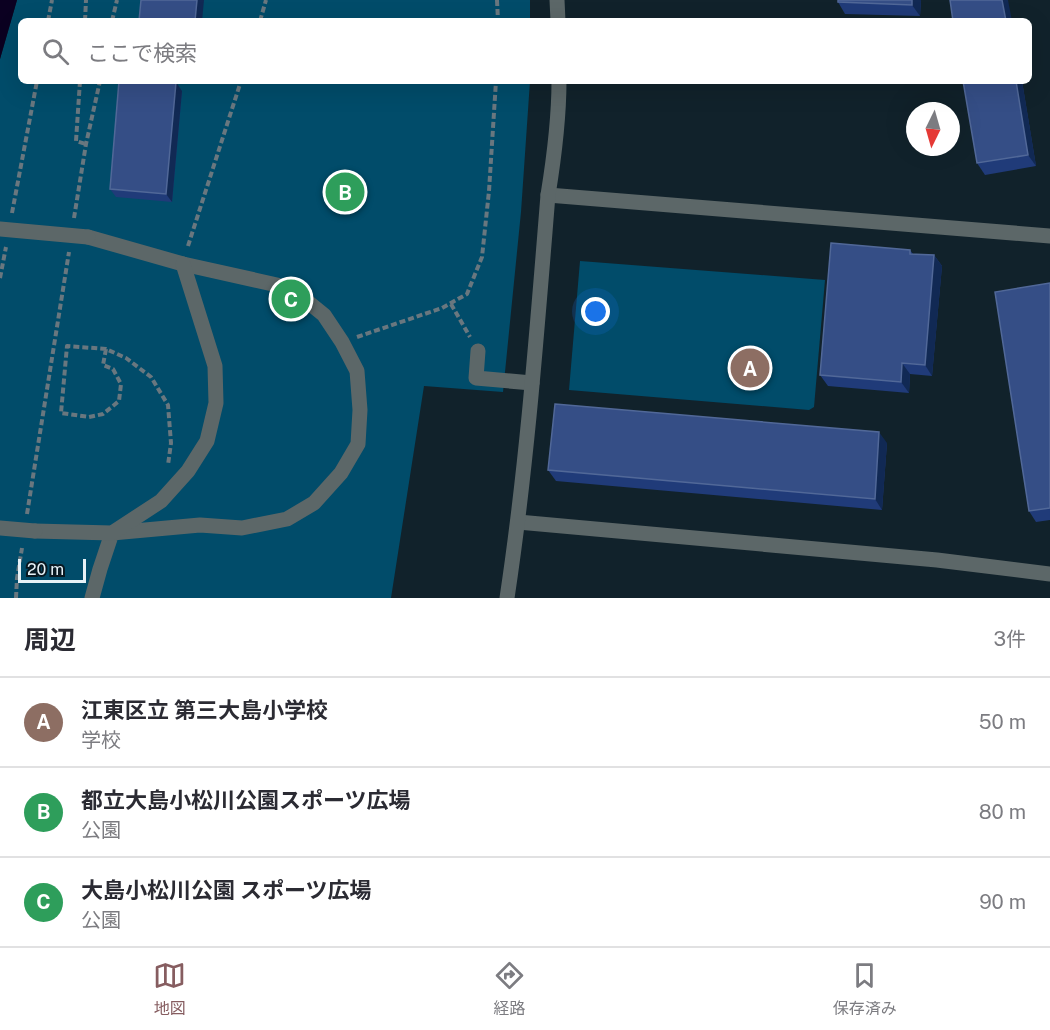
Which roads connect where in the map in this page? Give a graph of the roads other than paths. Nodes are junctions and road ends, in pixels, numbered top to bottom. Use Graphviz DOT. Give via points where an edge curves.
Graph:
graph roads {
  1 [pos="557,0"];
  2 [pos="558,18"];
  3 [pos="559,84"];
  4 [pos="548,195"];
  5 [pos="6,231"];
  6 [pos="1050,236"];
  7 [pos="183,264"];
  8 [pos="478,351"];
  9 [pos="532,383"];
  10 [pos="518,522"];
  11 [pos="0,528"];
  12 [pos="112,533"];
  13 [pos="1050,574"];
  14 [pos="92,598"];
  15 [pos="507,598"];
  1 -- 2 [label="street"];
  3 -- 4 [label="street"];
  4 -- 6 [label="street"];
  4 -- 9 [label="street"];
  5 -- 7 [label="street, bridge" via="88,237"];
  7 -- 12 [label="street" via="215,366 216,403 207,441 188,471 161,501"];
  7 -- 12 [label="street" via="277,285 324,315 357,371 358,444 341,473 314,503 287,519 242,528 200,525"];
  8 -- 9 [label="street" via="476,378"];
  9 -- 10 [label="street"];
  10 -- 13 [label="street"];
  10 -- 15 [label="street"];
  11 -- 12 [label="street, bridge" via="30,526"];
  12 -- 14 [label="street"];
}
